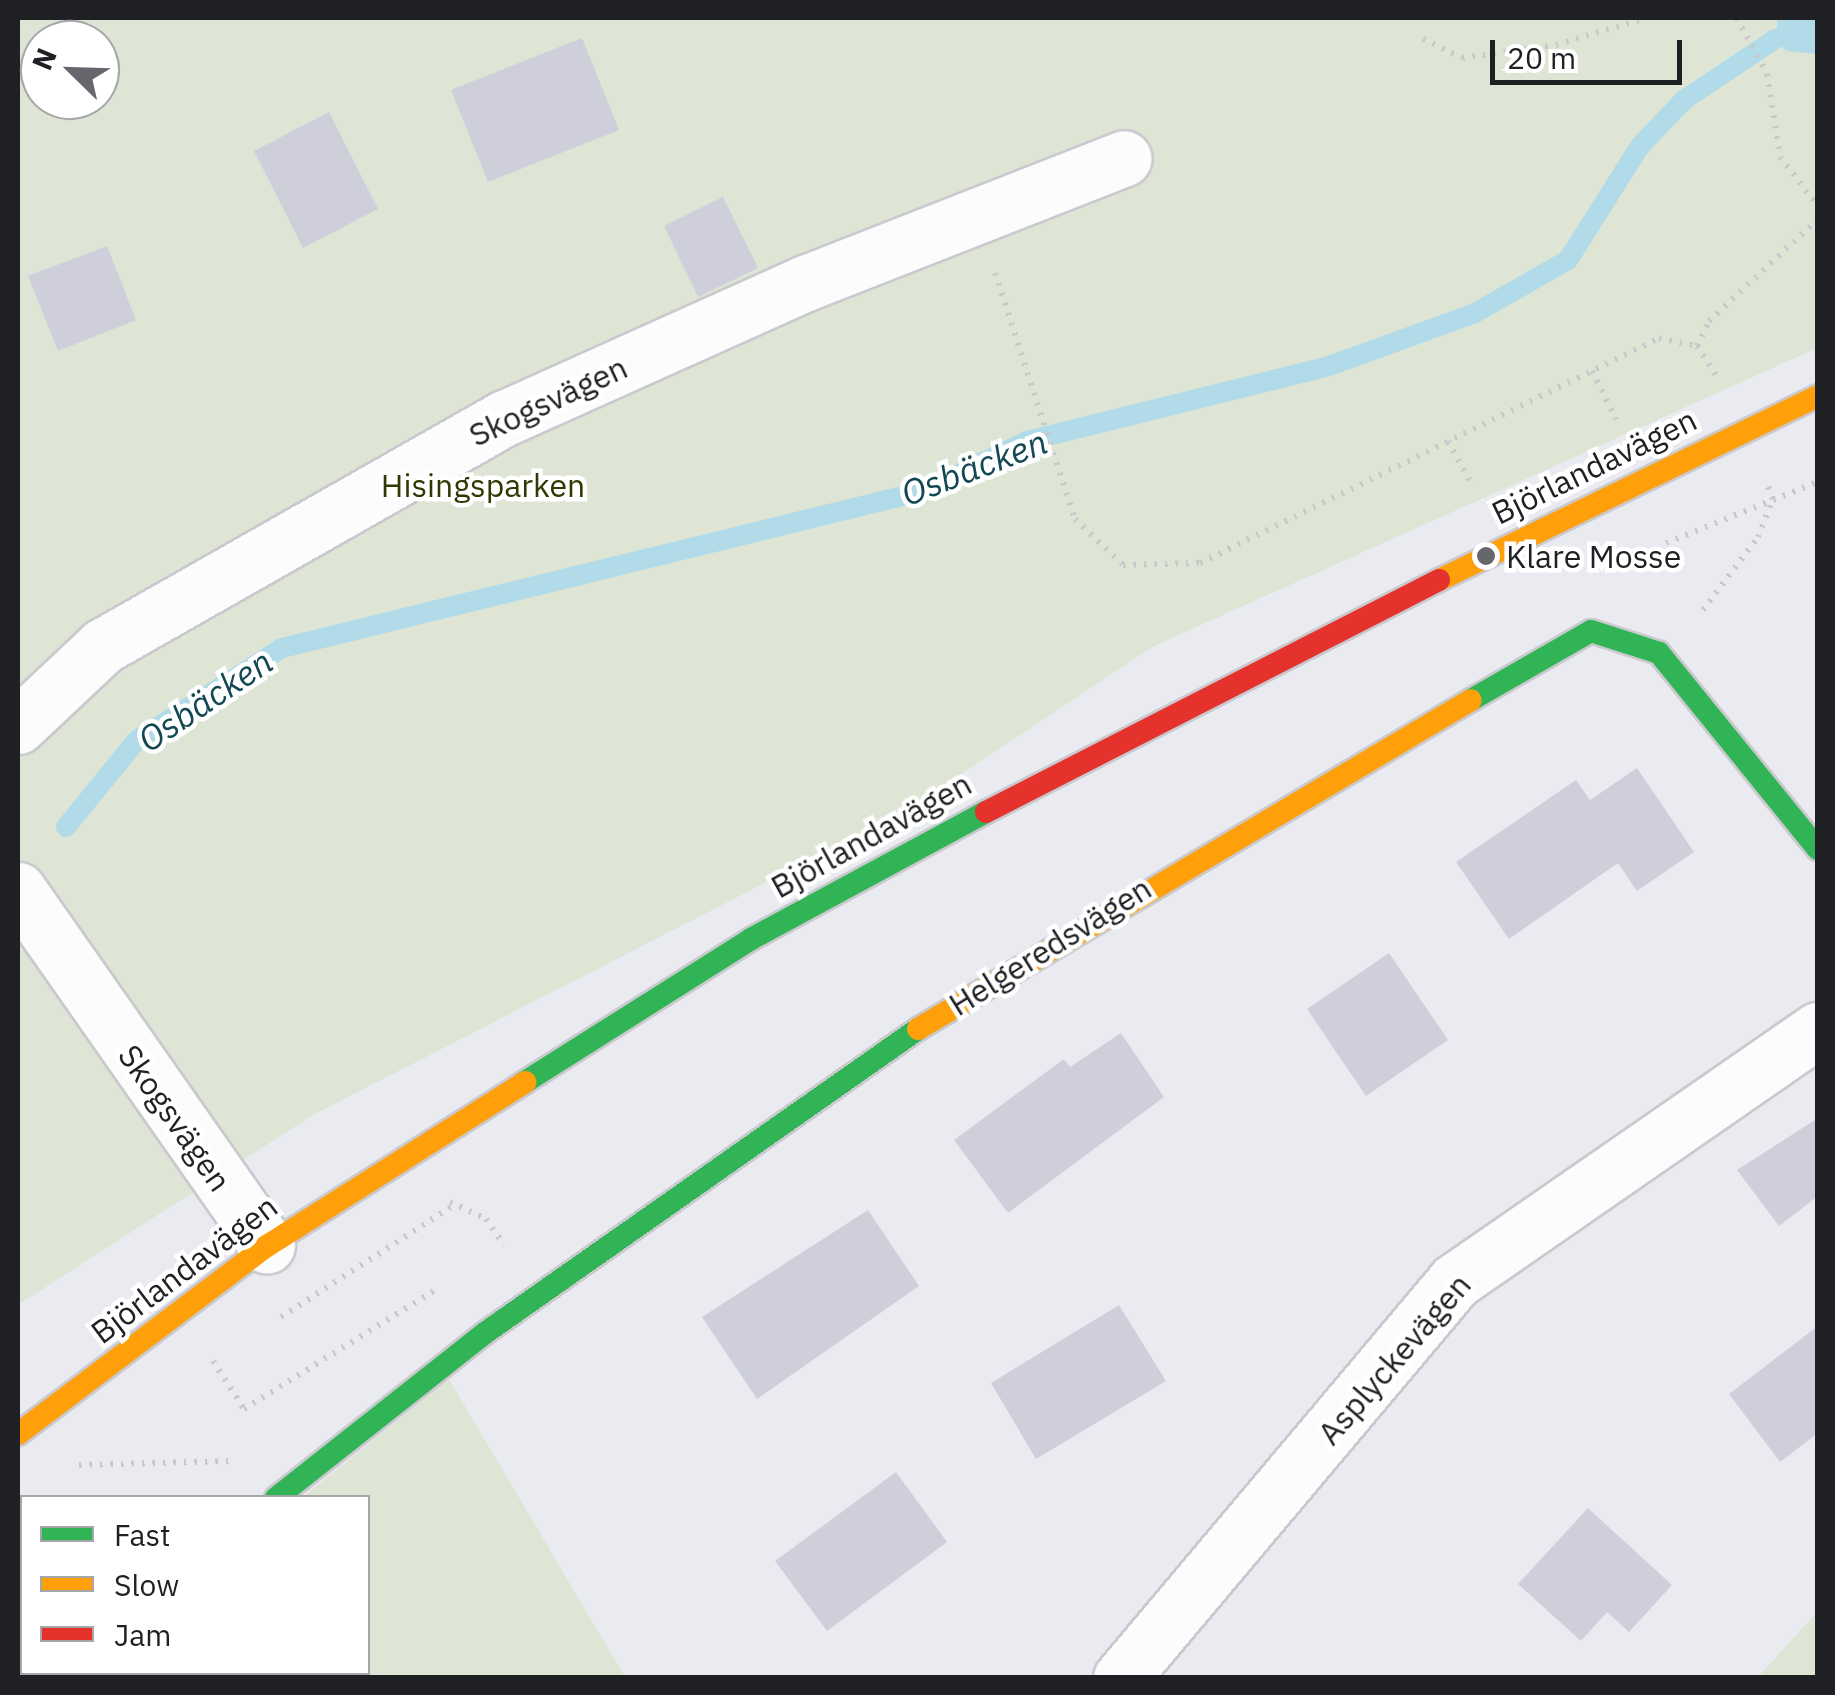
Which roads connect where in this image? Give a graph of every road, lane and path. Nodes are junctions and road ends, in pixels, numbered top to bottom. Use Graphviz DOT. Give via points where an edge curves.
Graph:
graph roads {
  1 [pos="1646,18"];
  2 [pos="1737,18"];
  3 [pos="1423,38"];
  4 [pos="1124,158"];
  5 [pos="1818,206"];
  6 [pos="1818,219"];
  7 [pos="973,220"];
  8 [pos="1698,346"];
  9 [pos="1592,371"];
  10 [pos="1818,396"];
  11 [pos="1616,420"];
  12 [pos="1744,428"];
  13 [pos="1448,441"];
  14 [pos="1818,482"];
  15 [pos="1473,487"];
  16 [pos="1773,499"];
  17 [pos="1654,547"];
  18 [pos="1659,653"];
  19 [pos="18,726"];
  20 [pos="1818,850"];
  21 [pos="18,890"];
  22 [pos="1818,1030"];
  23 [pos="468,1196"];
  24 [pos="266,1246"];
  25 [pos="277,1320"];
  26 [pos="485,1334"];
  27 [pos="229,1351"];
  28 [pos="213,1362"];
  29 [pos="198,1373"];
  30 [pos="18,1434"];
  31 [pos="94,1453"];
  32 [pos="331,1455"];
  33 [pos="78,1465"];
  34 [pos="64,1476"];
  35 [pos="280,1495"];
  36 [pos="1121,1678"];
  1 -- 3 [label="path" via="1556,45 1462,58"];
  2 -- 5 [label="path" via="1767,74 1780,157"];
  4 -- 7 [label="street, Skogsvägen"];
  6 -- 8 [label="path" via="1709,321"];
  7 -- 13 [label="path" via="1008,302 1033,407 1075,519 1123,564 1200,563"];
  7 -- 19 [label="street, Skogsvägen" via="808,282 426,460 103,646"];
  8 -- 9 [label="path" via="1659,338"];
  8 -- 12 [label="path"];
  9 -- 11 [label="path"];
  9 -- 13 [label="path"];
  10 -- 12 [label="street, Björlandavägen"];
  12 -- 16 [label="path"];
  12 -- 24 [label="street, Björlandavägen" via="956,823 734,950"];
  13 -- 15 [label="path"];
  14 -- 16 [label="path"];
  16 -- 17 [label="path"];
  16 -- 18 [label="path" via="1741,566"];
  18 -- 20 [label="street"];
  18 -- 26 [label="street, Helgeredsvägen" via="1590,631 1156,880 890,1047"];
  21 -- 24 [label="street, Skogsvägen"];
  22 -- 36 [label="street, Asplyckevägen" via="1455,1281"];
  23 -- 25 [label="path"];
  24 -- 30 [label="street, Björlandavägen"];
  26 -- 28 [label="path" via="445,1284 244,1409"];
  26 -- 32 [label="street, Helgeredsvägen"];
  27 -- 28 [label="path"];
  28 -- 29 [label="path"];
  31 -- 33 [label="path"];
  32 -- 33 [label="path"];
  32 -- 35 [label="street, Helgeredsvägen"];
  33 -- 34 [label="path"];
}
